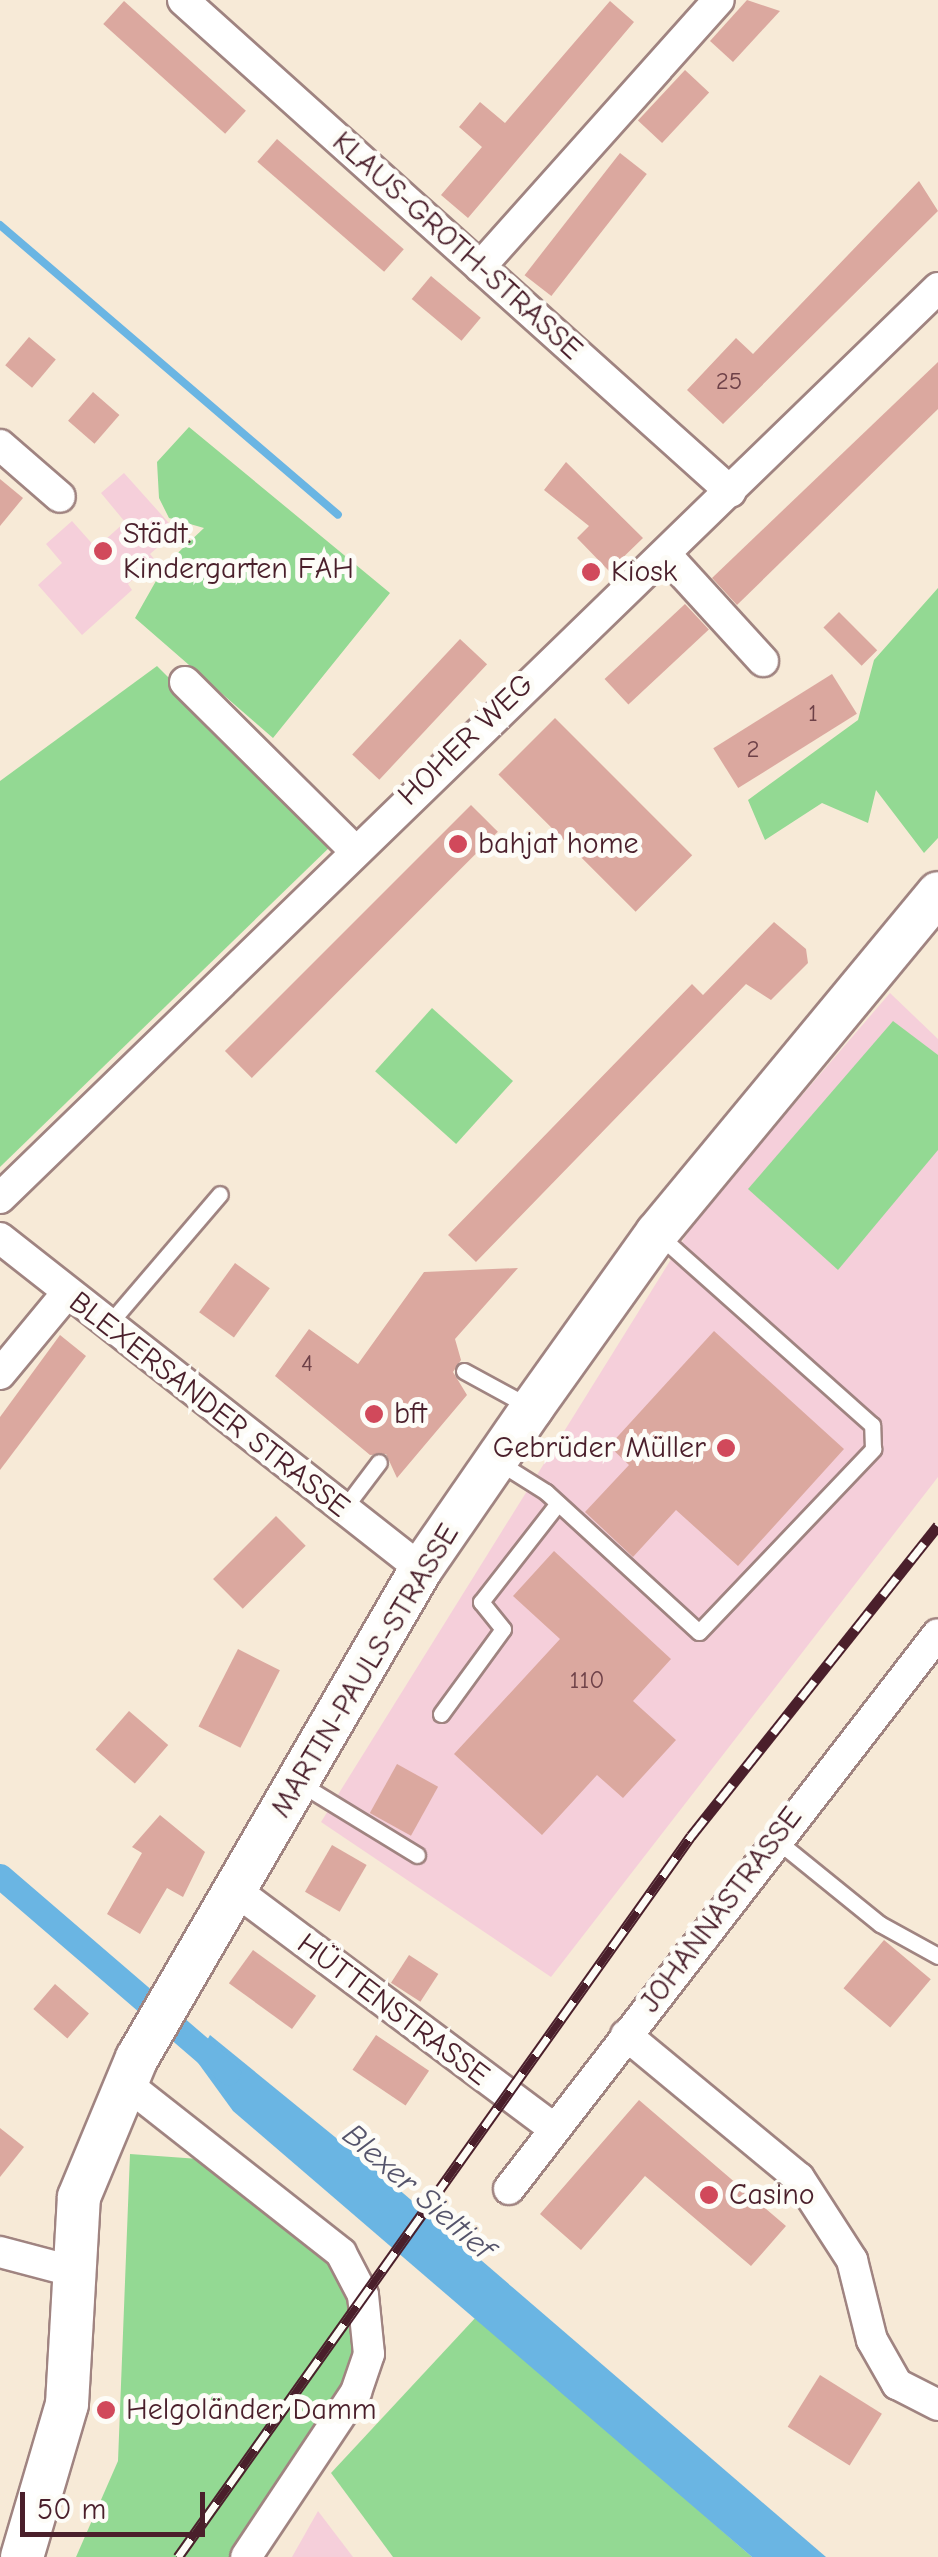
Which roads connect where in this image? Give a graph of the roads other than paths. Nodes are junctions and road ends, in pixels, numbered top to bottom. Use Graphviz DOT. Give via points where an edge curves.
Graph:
graph roads {
  1 [pos="183,0"];
  2 [pos="720,0"];
  3 [pos="480,267"];
  4 [pos="938,288"];
  5 [pos="0,445"];
  6 [pos="731,492"];
  7 [pos="60,498"];
  8 [pos="668,557"];
  9 [pos="763,661"];
  10 [pos="185,682"];
  11 [pos="354,850"];
  12 [pos="938,894"];
  13 [pos="220,1194"];
  14 [pos="0,1198"];
  15 [pos="657,1233"];
  16 [pos="0,1238"];
  17 [pos="67,1292"];
  18 [pos="108,1325"];
  19 [pos="464,1371"];
  20 [pos="0,1374"];
  21 [pos="532,1408"];
  22 [pos="496,1461"];
  23 [pos="378,1462"];
  24 [pos="558,1504"];
  25 [pos="342,1511"];
  26 [pos="421,1570"];
  27 [pos="938,1634"];
  28 [pos="441,1714"];
  29 [pos="297,1781"];
  30 [pos="773,1838"];
  31 [pos="417,1854"];
  32 [pos="235,1890"];
  33 [pos="938,1956"];
  34 [pos="626,2035"];
  35 [pos="130,2070"];
  36 [pos="553,2128"];
  37 [pos="509,2190"];
  38 [pos="0,2252"];
  39 [pos="72,2271"];
  40 [pos="938,2406"];
  41 [pos="22,2557"];
  42 [pos="246,2557"];
  1 -- 3 [label="street, KLAUS-GROTH-STRASSE"];
  2 -- 3 [label="street"];
  3 -- 6 [label="street, KLAUS-GROTH-STRASSE"];
  4 -- 6 [label="street, HOHER WEG"];
  5 -- 7 [label="street"];
  6 -- 8 [label="street, HOHER WEG"];
  8 -- 9 [label="street"];
  8 -- 11 [label="street, HOHER WEG"];
  10 -- 11 [label="street"];
  11 -- 14 [label="street, HOHER WEG"];
  12 -- 15 [label="street, MARTIN-PAULS-STRASSE"];
  13 -- 18 [label="lane"];
  15 -- 21 [label="street, MARTIN-PAULS-STRASSE"];
  15 -- 24 [label="lane" via="872,1425 873,1449 699,1632"];
  16 -- 17 [label="street, BLEXERSANDER STRASSE"];
  17 -- 18 [label="street, BLEXERSANDER STRASSE"];
  17 -- 20 [label="street"];
  18 -- 25 [label="street, BLEXERSANDER STRASSE"];
  19 -- 21 [label="lane"];
  21 -- 22 [label="street, MARTIN-PAULS-STRASSE"];
  22 -- 24 [label="lane"];
  22 -- 26 [label="street, MARTIN-PAULS-STRASSE"];
  23 -- 25 [label="lane"];
  24 -- 28 [label="lane" via="481,1602 503,1629"];
  25 -- 26 [label="street, BLEXERSANDER STRASSE"];
  26 -- 29 [label="street, MARTIN-PAULS-STRASSE"];
  27 -- 30 [label="street, JOHANNASTRASSE"];
  29 -- 31 [label="lane"];
  29 -- 32 [label="street, MARTIN-PAULS-STRASSE"];
  30 -- 33 [label="lane" via="880,1924"];
  30 -- 34 [label="street, JOHANNASTRASSE"];
  32 -- 35 [label="street, MARTIN-PAULS-STRASSE"];
  32 -- 36 [label="street, HÜTTENSTRASSE"];
  34 -- 36 [label="street, JOHANNASTRASSE"];
  34 -- 40 [label="street" via="799,2178 852,2260 872,2340 897,2384"];
  35 -- 39 [label="street, MARTIN-PAULS-STRASSE" via="79,2197"];
  35 -- 42 [label="street" via="340,2253 362,2295 369,2354 356,2392"];
  36 -- 37 [label="street, JOHANNASTRASSE"];
  38 -- 39 [label="street"];
  39 -- 41 [label="street, MARTIN-PAULS-STRASSE" via="66,2404"];
}
